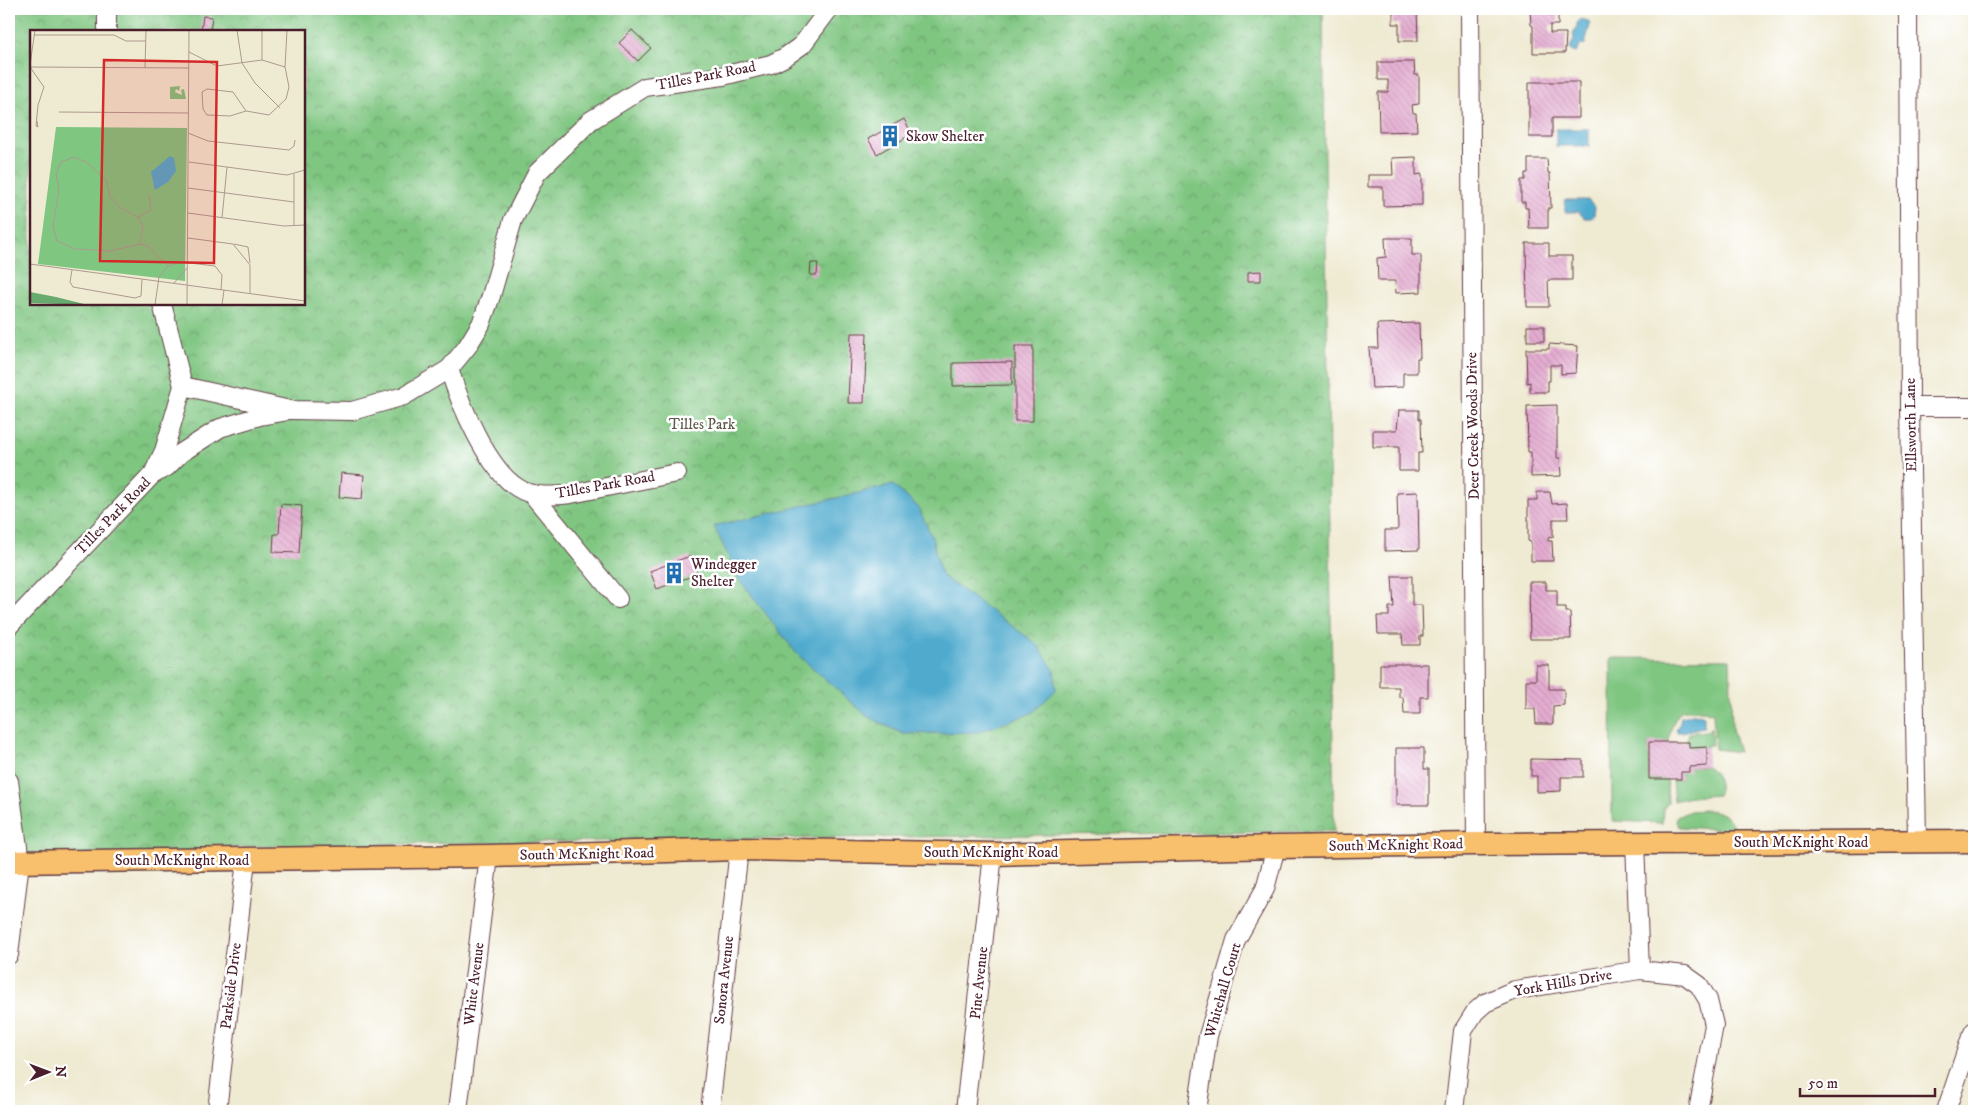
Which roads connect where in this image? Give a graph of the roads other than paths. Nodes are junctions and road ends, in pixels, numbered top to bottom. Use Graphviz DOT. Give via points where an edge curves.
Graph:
graph roads {
  1 [pos="108,9"];
  2 [pos="829,9"];
  3 [pos="1470,9"];
  4 [pos="1908,9"];
  5 [pos="107,30"];
  6 [pos="162,305"];
  7 [pos="449,369"];
  8 [pos="183,386"];
  9 [pos="1910,407"];
  10 [pos="1974,407"];
  11 [pos="290,410"];
  12 [pos="677,473"];
  13 [pos="153,474"];
  14 [pos="532,494"];
  15 [pos="618,599"];
  16 [pos="9,626"];
  17 [pos="9,781"];
  18 [pos="1974,840"];
  19 [pos="1916,841"];
  20 [pos="1634,843"];
  21 [pos="1476,844"];
  22 [pos="1276,847"];
  23 [pos="739,849"];
  24 [pos="993,854"];
  25 [pos="489,856"];
  26 [pos="246,860"];
  27 [pos="14,862"];
  28 [pos="9,955"];
  29 [pos="1640,970"];
  30 [pos="1974,1031"];
  31 [pos="217,1111"];
  32 [pos="458,1111"];
  33 [pos="710,1111"];
  34 [pos="965,1111"];
  35 [pos="1197,1111"];
  36 [pos="1454,1111"];
  37 [pos="1698,1111"];
  38 [pos="1946,1111"];
  1 -- 5 [label="street"];
  2 -- 7 [label="street, Tilles Park Road" via="802,45 771,64 723,76 645,88 590,121 536,173 513,220 492,296 480,324 467,348"];
  3 -- 21 [label="street, Deer Creek Woods Drive"];
  4 -- 9 [label="street, Ellsworth Lane"];
  6 -- 8 [label="street"];
  7 -- 11 [label="street, Tilles Park Road" via="404,396 352,411"];
  7 -- 14 [label="street, Tilles Park Road" via="483,446 504,477"];
  8 -- 11 [label="street, Tilles Park Road"];
  8 -- 13 [label="street, Tilles Park Road" via="164,451"];
  9 -- 10 [label="street"];
  9 -- 19 [label="street, Ellsworth Lane"];
  11 -- 13 [label="street" via="220,428"];
  12 -- 14 [label="street, Tilles Park Road" via="571,494"];
  13 -- 16 [label="street, Tilles Park Road"];
  14 -- 15 [label="street, Tilles Park Road"];
  17 -- 27 [label="street"];
  18 -- 19 [label="main road, South McKnight Road"];
  19 -- 20 [label="main road, South McKnight Road"];
  20 -- 21 [label="main road, South McKnight Road"];
  20 -- 29 [label="street"];
  21 -- 22 [label="main road, South McKnight Road"];
  22 -- 24 [label="main road, South McKnight Road"];
  22 -- 35 [label="street, Whitehall Court" via="1265,889 1236,940 1208,1036"];
  23 -- 24 [label="main road, South McKnight Road"];
  23 -- 25 [label="main road, South McKnight Road"];
  23 -- 33 [label="street, Sonora Avenue"];
  24 -- 34 [label="street, Pine Avenue"];
  25 -- 26 [label="main road, South McKnight Road"];
  25 -- 32 [label="street, White Avenue"];
  26 -- 27 [label="main road, South McKnight Road"];
  26 -- 31 [label="street, Parkside Drive"];
  27 -- 28 [label="street"];
  29 -- 36 [label="street, York Hills Drive" via="1515,990 1485,1003 1462,1031"];
  29 -- 37 [label="street, York Hills Drive" via="1685,975 1699,986 1708,1000 1714,1025"];
  30 -- 38 [label="street"];
}
